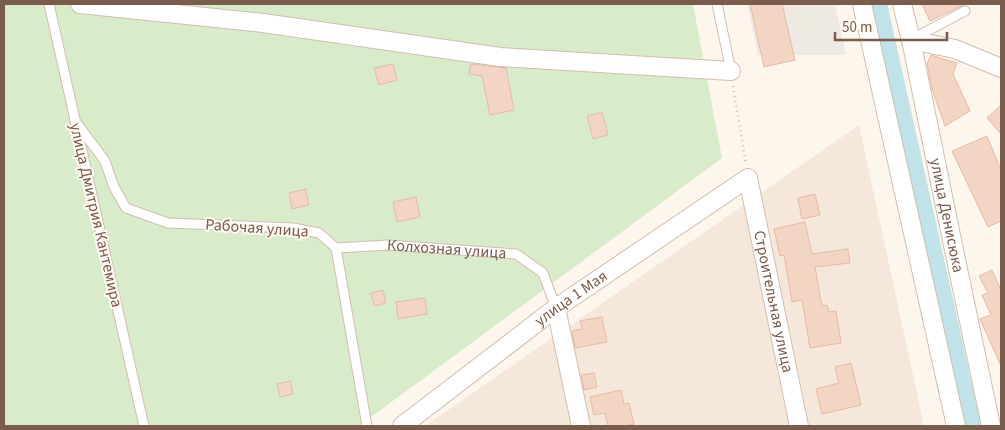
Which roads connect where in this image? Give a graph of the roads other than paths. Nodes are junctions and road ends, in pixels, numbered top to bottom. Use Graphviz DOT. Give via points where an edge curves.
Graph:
graph roads {
  1 [pos="50,4"];
  2 [pos="80,4"];
  3 [pos="717,4"];
  4 [pos="862,4"];
  5 [pos="902,4"];
  6 [pos="966,12"];
  7 [pos="912,40"];
  8 [pos="1001,68"];
  9 [pos="731,71"];
  10 [pos="75,121"];
  11 [pos="748,178"];
  12 [pos="336,248"];
  13 [pos="556,308"];
  14 [pos="144,426"];
  15 [pos="367,426"];
  16 [pos="402,426"];
  17 [pos="581,426"];
  18 [pos="799,426"];
  19 [pos="956,426"];
  20 [pos="991,426"];
  1 -- 10 [label="lane, улица Дмитрия Кантемира"];
  2 -- 9 [label="street" via="263,23 500,57"];
  3 -- 9 [label="lane"];
  4 -- 19 [label="street"];
  5 -- 7 [label="street, улица Денисюка"];
  6 -- 7 [label="lane"];
  7 -- 8 [label="street" via="955,49"];
  7 -- 20 [label="street, улица Денисюка"];
  10 -- 12 [label="lane, Рабочая улица" via="105,161 126,208 168,223 292,228 319,233"];
  10 -- 14 [label="lane, улица Дмитрия Кантемира"];
  11 -- 13 [label="street, улица 1 Мая"];
  11 -- 18 [label="street, Строительная улица"];
  12 -- 13 [label="lane, Колхозная улица" via="388,245 516,254 543,273"];
  12 -- 15 [label="lane"];
  13 -- 16 [label="street, улица 1 Мая"];
  13 -- 17 [label="street, Колхозная улица"];
}
